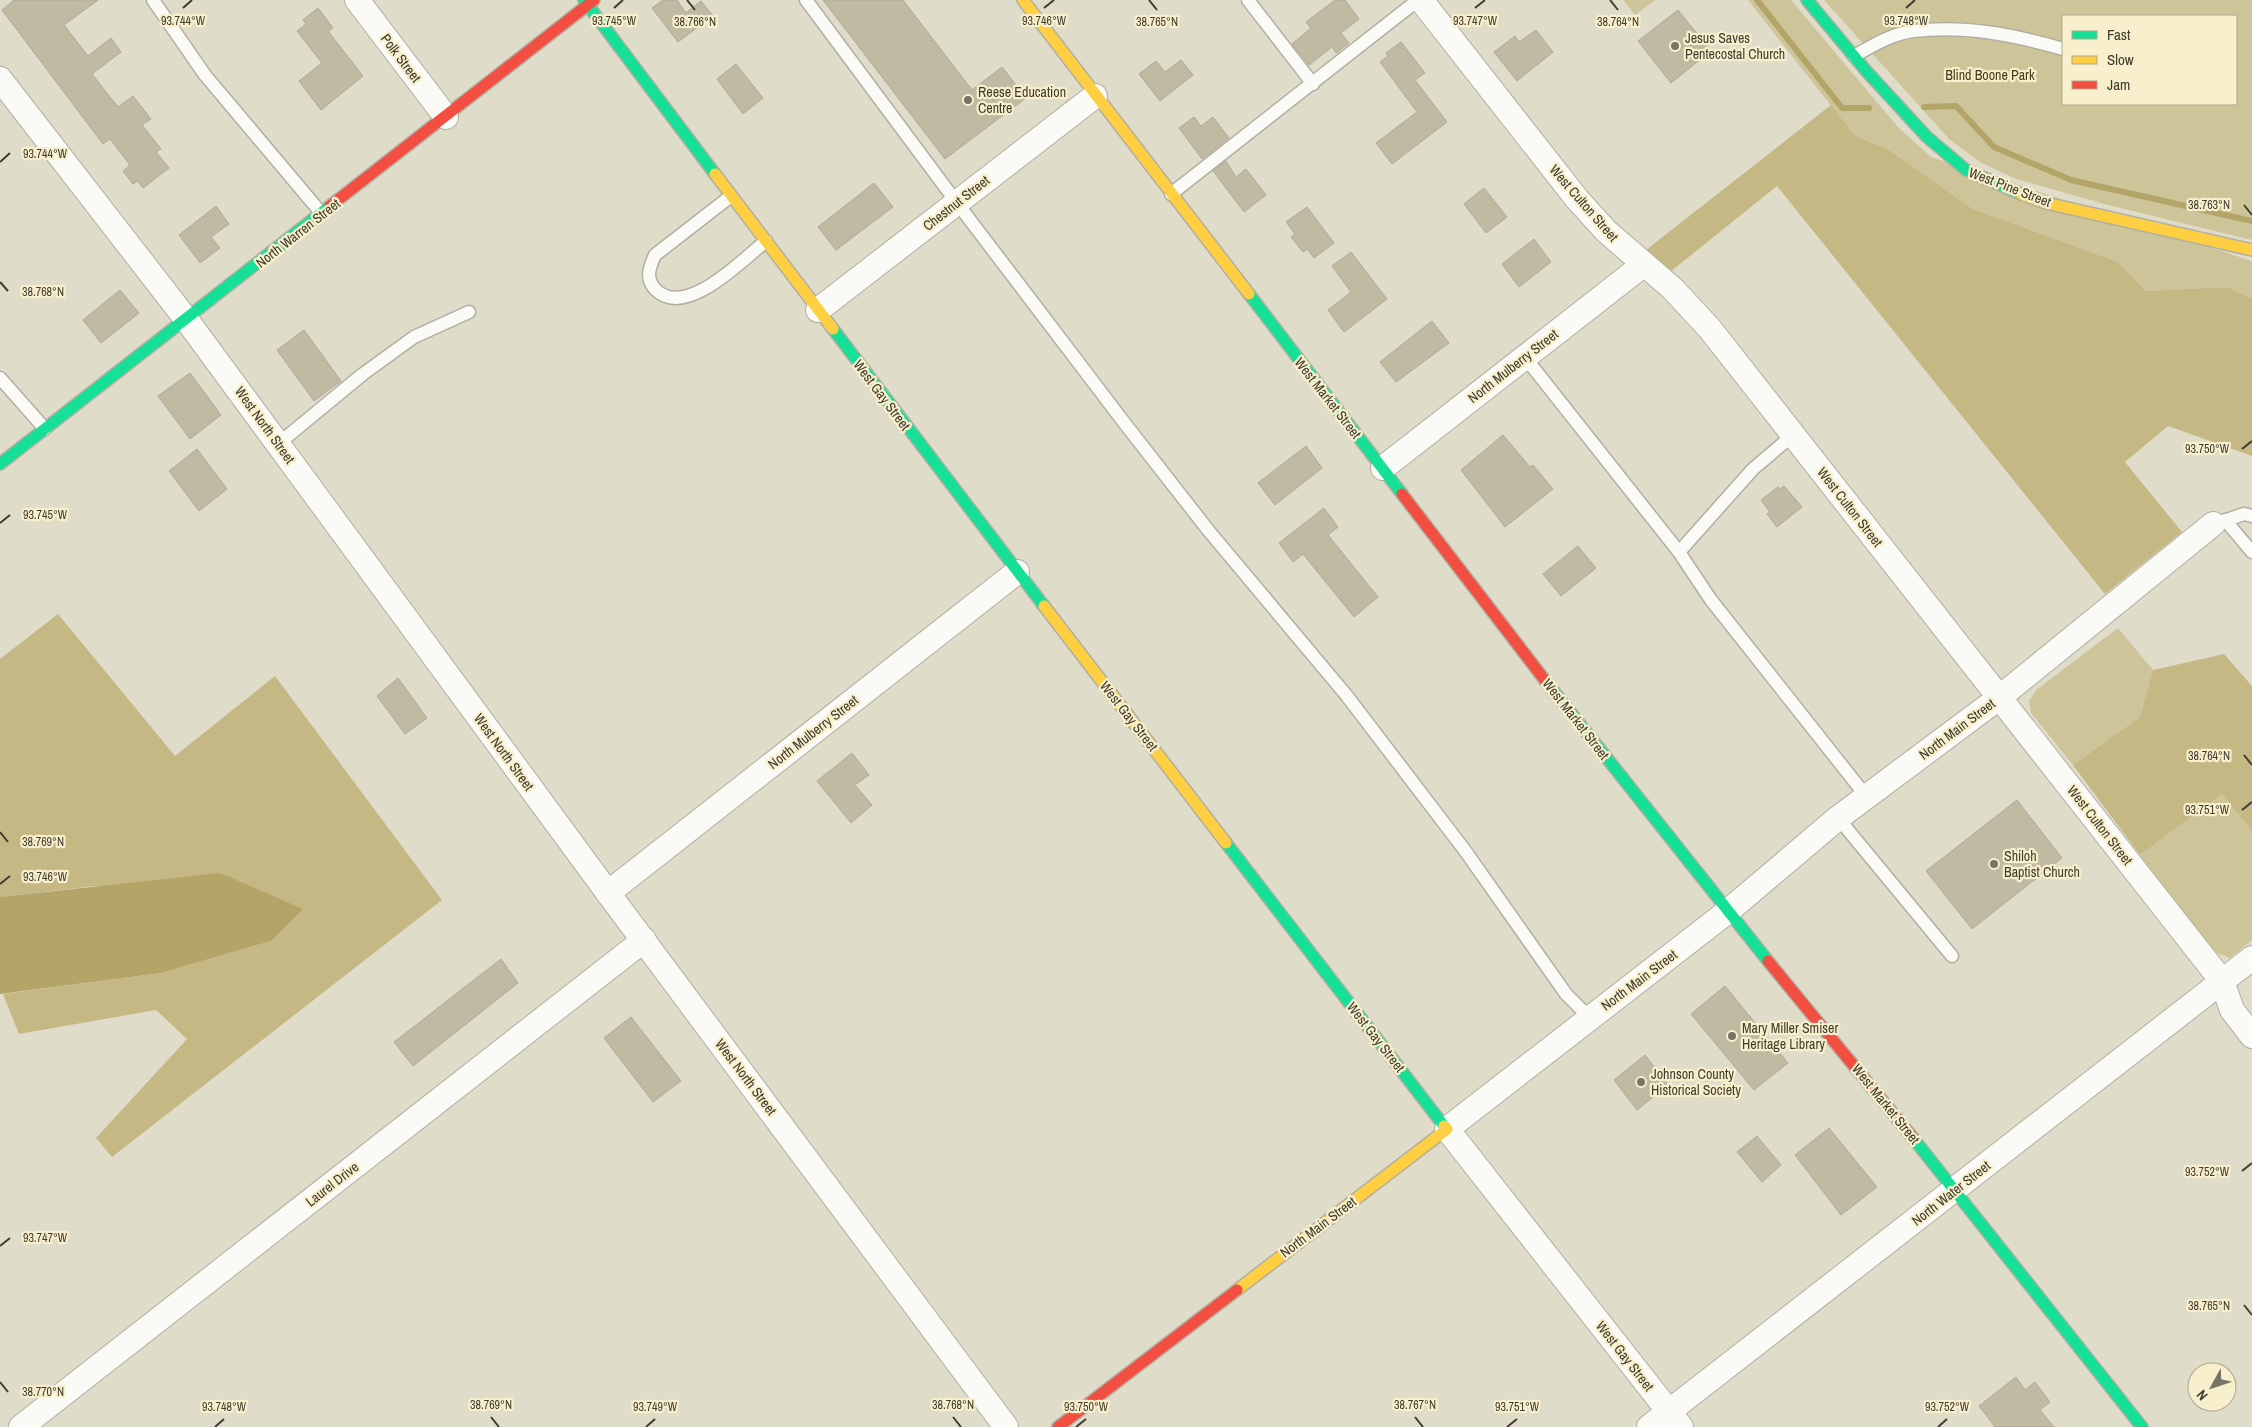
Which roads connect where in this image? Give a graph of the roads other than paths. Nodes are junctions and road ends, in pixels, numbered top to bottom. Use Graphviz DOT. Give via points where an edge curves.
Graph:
graph roads {
  1 [pos="153,0"];
  2 [pos="357,0"];
  3 [pos="806,0"];
  4 [pos="1023,0"];
  5 [pos="1248,0"];
  6 [pos="1420,0"];
  7 [pos="1807,0"];
  8 [pos="588,2"];
  9 [pos="2062,49"];
  10 [pos="1854,56"];
  11 [pos="0,78"];
  12 [pos="1312,84"];
  13 [pos="1094,96"];
  14 [pos="446,117"];
  15 [pos="1171,194"];
  16 [pos="731,196"];
  17 [pos="956,202"];
  18 [pos="322,214"];
  19 [pos="766,241"];
  20 [pos="2252,250"];
  21 [pos="1643,264"];
  22 [pos="818,310"];
  23 [pos="469,312"];
  24 [pos="186,319"];
  25 [pos="1524,356"];
  26 [pos="0,378"];
  27 [pos="45,429"];
  28 [pos="1792,435"];
  29 [pos="278,444"];
  30 [pos="0,464"];
  31 [pos="1383,468"];
  32 [pos="2252,516"];
  33 [pos="2219,522"];
  34 [pos="1679,552"];
  35 [pos="2252,552"];
  36 [pos="1017,572"];
  37 [pos="2000,697"];
  38 [pos="1866,796"];
  39 [pos="1838,818"];
  40 [pos="608,893"];
  41 [pos="1728,912"];
  42 [pos="644,940"];
  43 [pos="1952,956"];
  44 [pos="2252,958"];
  45 [pos="2222,981"];
  46 [pos="1589,1017"];
  47 [pos="2252,1036"];
  48 [pos="1447,1129"];
  49 [pos="1956,1190"];
  50 [pos="1675,1420"];
  51 [pos="21,1427"];
  52 [pos="1006,1427"];
  53 [pos="1058,1427"];
  54 [pos="1649,1427"];
  55 [pos="2142,1427"];
  1 -- 18 [label="lane" via="205,75"];
  2 -- 14 [label="street, Polk Street"];
  3 -- 17 [label="lane"];
  4 -- 13 [label="street, West Market Street"];
  5 -- 12 [label="lane"];
  6 -- 12 [label="lane"];
  6 -- 21 [label="street, West Culton Street" via="1577,199"];
  7 -- 10 [label="street, West Pine Street"];
  8 -- 14 [label="street, North Warren Street"];
  8 -- 16 [label="street, West Gay Street"];
  9 -- 10 [label="lane" via="2020,37 1963,29 1913,31 1879,42"];
  10 -- 20 [label="street, West Pine Street" via="1927,137 1966,170 2046,203"];
  11 -- 24 [label="street, West North Street"];
  12 -- 15 [label="lane"];
  13 -- 15 [label="street, West Market Street"];
  13 -- 17 [label="street, Chestnut Street"];
  14 -- 18 [label="street, North Warren Street"];
  15 -- 31 [label="street, West Market Street"];
  16 -- 19 [label="street, West Gay Street"];
  16 -- 19 [label="lane" via="656,255 648,269 650,284 663,296 682,298 702,292"];
  17 -- 22 [label="street, Chestnut Street"];
  17 -- 46 [label="lane" via="1202,522 1347,696 1466,852 1566,994"];
  18 -- 24 [label="street, North Warren Street"];
  19 -- 22 [label="street, West Gay Street"];
  21 -- 25 [label="street, North Mulberry Street"];
  21 -- 28 [label="street, West Culton Street" via="1694,310"];
  22 -- 36 [label="street, West Gay Street"];
  23 -- 29 [label="lane" via="414,337"];
  24 -- 27 [label="street, North Warren Street"];
  24 -- 29 [label="street, West North Street"];
  25 -- 31 [label="street, North Mulberry Street"];
  25 -- 34 [label="lane"];
  26 -- 27 [label="lane"];
  27 -- 30 [label="street, North Warren Street"];
  28 -- 34 [label="lane" via="1753,469"];
  28 -- 37 [label="street, West Culton Street"];
  29 -- 40 [label="street, West North Street"];
  31 -- 41 [label="street, West Market Street"];
  32 -- 33 [label="lane" via="2244,514"];
  33 -- 35 [label="lane"];
  33 -- 37 [label="street, North Main Street"];
  34 -- 38 [label="lane" via="1712,600"];
  36 -- 40 [label="street, North Mulberry Street"];
  36 -- 48 [label="street, West Gay Street"];
  37 -- 38 [label="street, North Main Street"];
  37 -- 45 [label="street, West Culton Street"];
  38 -- 39 [label="street, North Main Street"];
  39 -- 41 [label="street, North Main Street"];
  39 -- 43 [label="lane"];
  40 -- 42 [label="street, West North Street"];
  41 -- 46 [label="street, North Main Street"];
  41 -- 49 [label="street, West Market Street"];
  42 -- 51 [label="street, Laurel Drive"];
  42 -- 52 [label="street, West North Street"];
  44 -- 45 [label="street, North Water Street"];
  45 -- 47 [label="street, West Culton Street" via="2232,1010"];
  45 -- 49 [label="street, North Water Street"];
  46 -- 48 [label="street, North Main Street"];
  48 -- 50 [label="street, West Gay Street"];
  48 -- 53 [label="street, North Main Street"];
  49 -- 50 [label="street, North Water Street"];
  49 -- 55 [label="street, West Market Street"];
  50 -- 54 [label="street, North Water Street"];
}
